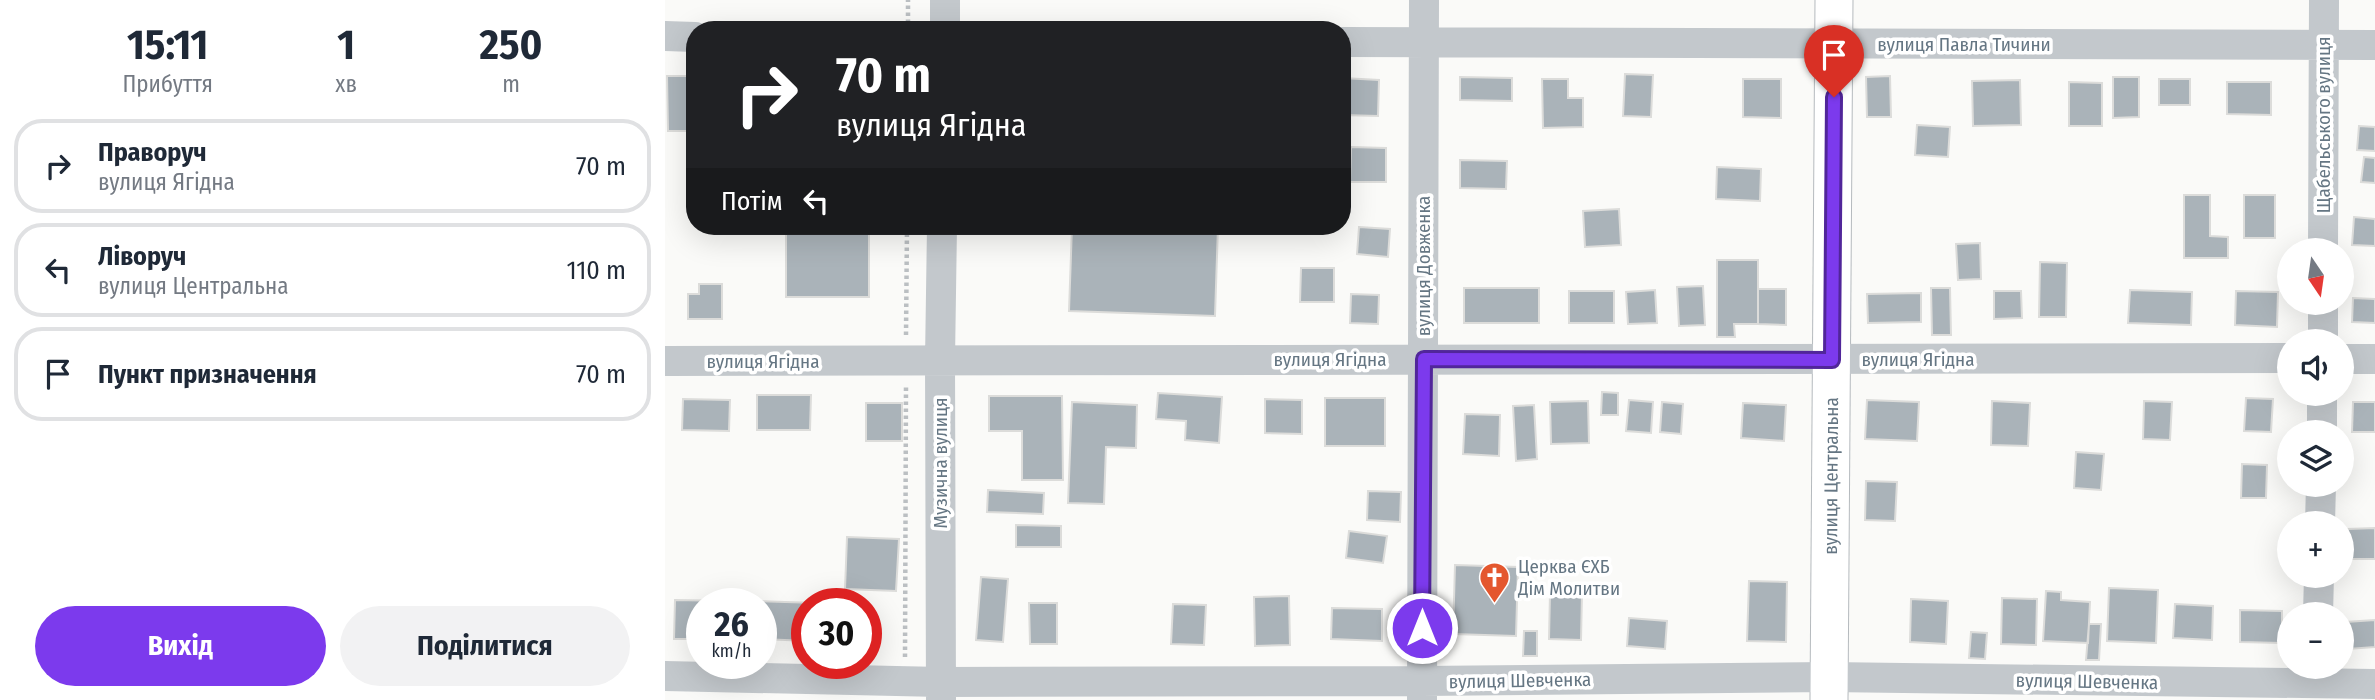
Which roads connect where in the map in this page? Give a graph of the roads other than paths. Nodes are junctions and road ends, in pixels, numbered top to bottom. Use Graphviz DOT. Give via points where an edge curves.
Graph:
graph roads {
  1 [pos="945,0"];
  2 [pos="1424,0"];
  3 [pos="1834,0"];
  4 [pos="2324,0"];
  5 [pos="945,21"];
  6 [pos="665,36"];
  7 [pos="686,37"];
  8 [pos="1351,42"];
  9 [pos="1423,42"];
  10 [pos="1834,44"];
  11 [pos="2323,45"];
  12 [pos="2375,45"];
  13 [pos="942,235"];
  14 [pos="2323,238"];
  15 [pos="2277,358"];
  16 [pos="1424,359"];
  17 [pos="2354,359"];
  18 [pos="2375,359"];
  19 [pos="940,360"];
  20 [pos="1832,360"];
  21 [pos="665,361"];
  22 [pos="665,676"];
  23 [pos="2317,684"];
  24 [pos="2375,684"];
  25 [pos="1829,689"];
  26 [pos="941,691"];
  27 [pos="1422,691"];
  1 -- 5 [label="street"];
  2 -- 9 [label="street, вулиця Довженка"];
  3 -- 10 [label="main road, вулиця Центральна"];
  4 -- 11 [label="street, Щабельського вулиця"];
  6 -- 7 [label="street"];
  8 -- 9 [label="street, вулиця Павла Тичини"];
  9 -- 10 [label="street, вулиця Павла Тичини"];
  9 -- 16 [label="street, вулиця Довженка"];
  10 -- 11 [label="street, вулиця Павла Тичини"];
  10 -- 20 [label="main road, вулиця Центральна"];
  11 -- 12 [label="street, вулиця Павла Тичини"];
  11 -- 14 [label="street, Щабельського вулиця"];
  13 -- 19 [label="street, Музична вулиця"];
  15 -- 20 [label="street, вулиця Ягідна"];
  16 -- 19 [label="street, вулиця Ягідна"];
  16 -- 20 [label="street, вулиця Ягідна"];
  16 -- 27 [label="street, вулиця Довженка"];
  17 -- 18 [label="street"];
  19 -- 21 [label="street, вулиця Ягідна"];
  19 -- 26 [label="street, Музична вулиця"];
  20 -- 25 [label="main road, вулиця Центральна"];
  22 -- 26 [label="street, вулиця Шевченка" via="905,681"];
  23 -- 24 [label="street, вулиця Шевченка"];
  23 -- 25 [label="street, вулиця Шевченка"];
  25 -- 27 [label="street, вулиця Шевченка"];
  26 -- 27 [label="street, вулиця Шевченка"];
}
